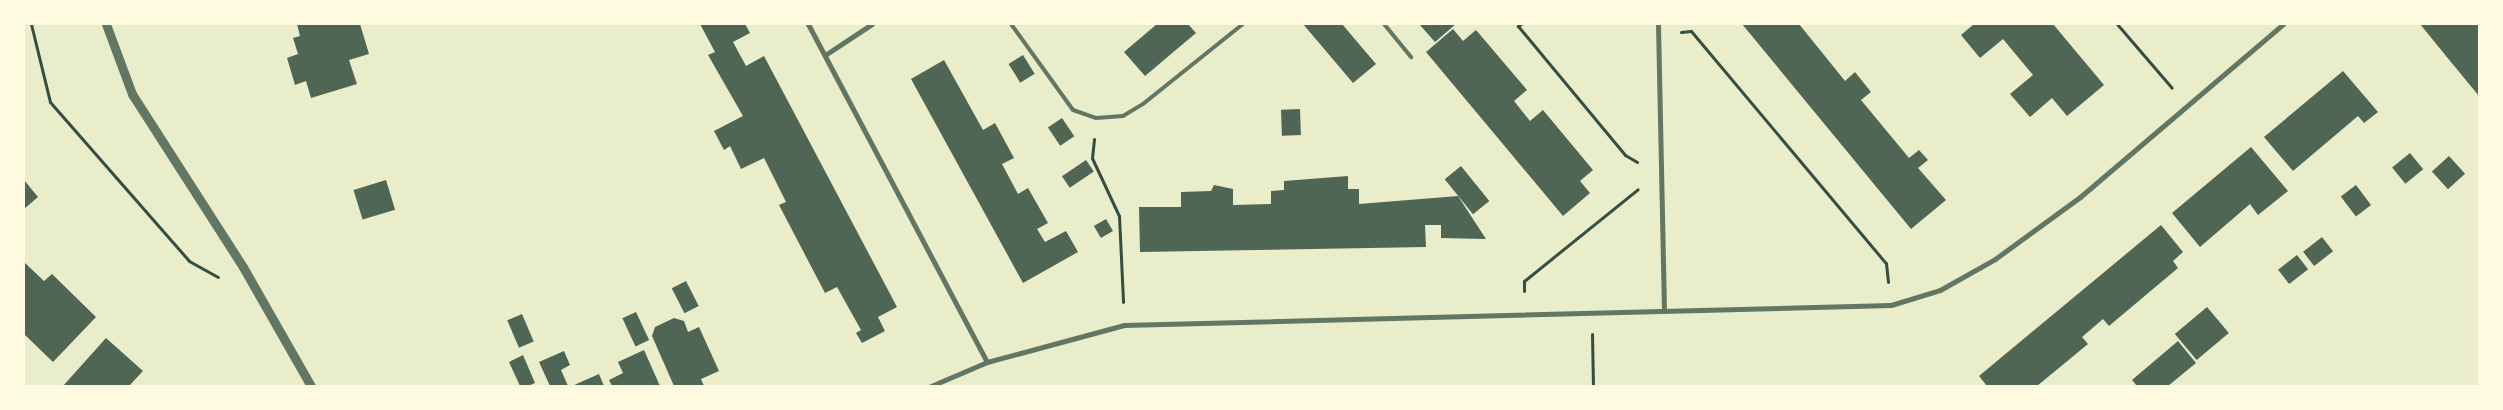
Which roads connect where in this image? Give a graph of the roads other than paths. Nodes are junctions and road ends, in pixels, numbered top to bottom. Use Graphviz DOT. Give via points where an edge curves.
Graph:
graph roads {
  1 [pos="106,24"];
  2 [pos="808,24"];
  3 [pos="872,24"];
  4 [pos="1011,24"];
  5 [pos="1243,24"];
  6 [pos="1384,24"];
  7 [pos="1658,24"];
  8 [pos="2283,24"];
  9 [pos="825,55"];
  10 [pos="1411,57"];
  11 [pos="1664,311"];
  12 [pos="987,362"];
  13 [pos="311,386"];
  14 [pos="932,386"];
  1 -- 13 [label="street" via="132,94 243,266"];
  2 -- 9 [label="street"];
  3 -- 9 [label="street"];
  4 -- 5 [label="lane" via="1072,110 1096,118 1123,116 1143,104"];
  6 -- 10 [label="lane"];
  7 -- 11 [label="street"];
  8 -- 11 [label="street" via="2080,196 1995,259 1940,290 1891,305"];
  9 -- 12 [label="street"];
  11 -- 12 [label="street" via="1124,325"];
  12 -- 14 [label="street"];
}
